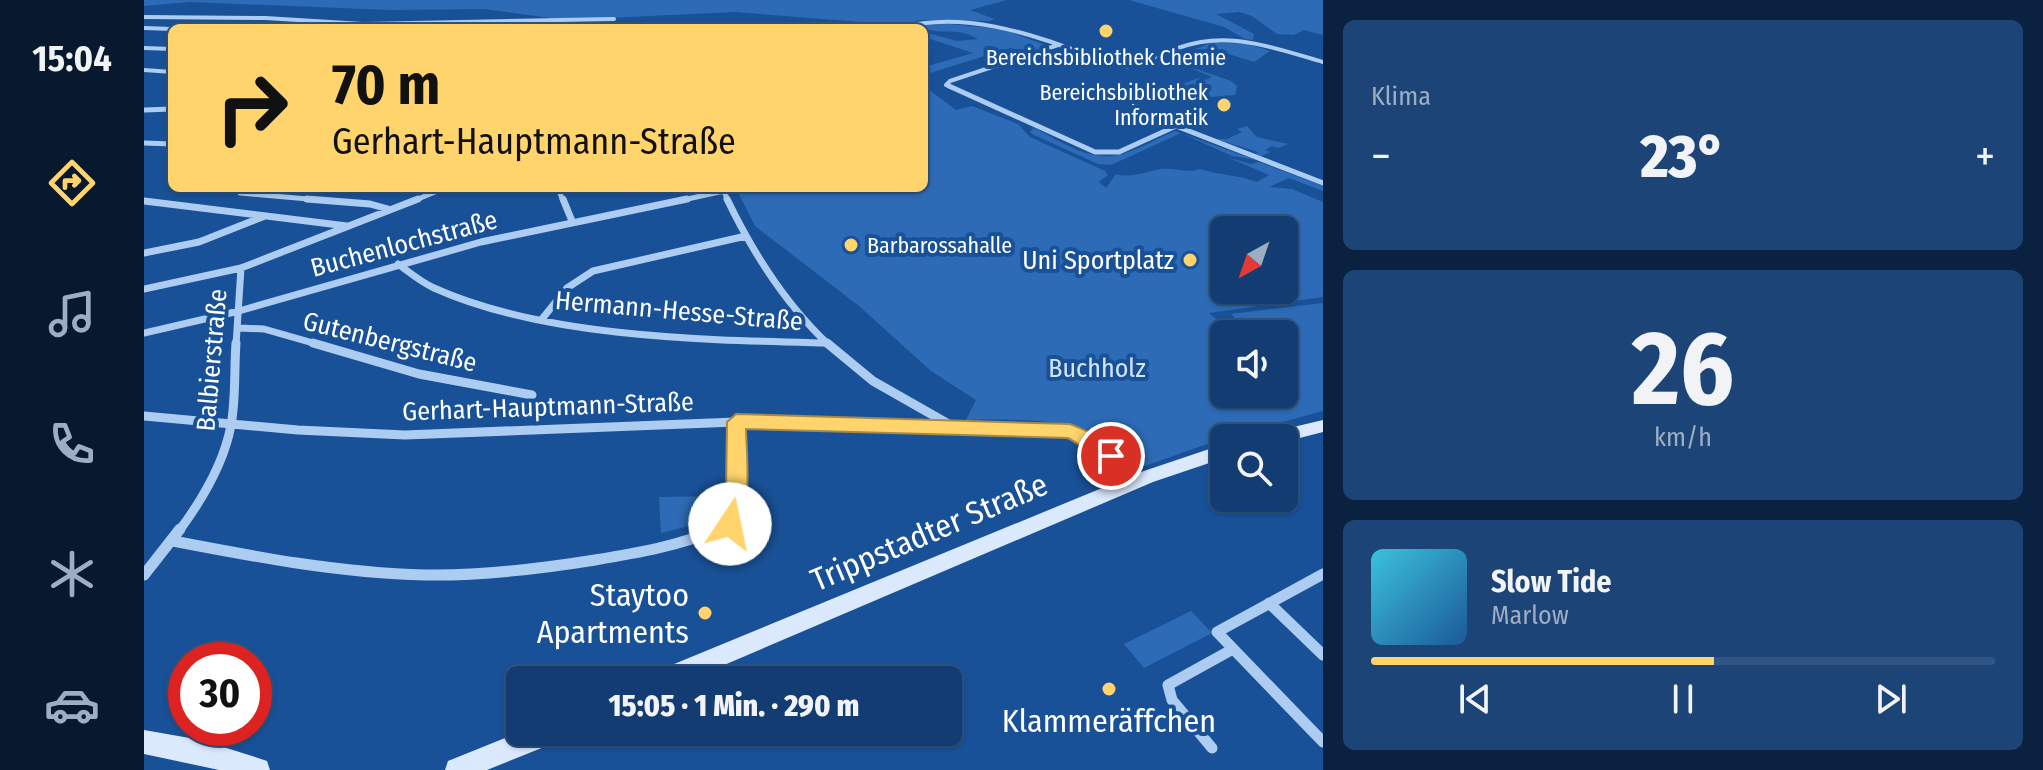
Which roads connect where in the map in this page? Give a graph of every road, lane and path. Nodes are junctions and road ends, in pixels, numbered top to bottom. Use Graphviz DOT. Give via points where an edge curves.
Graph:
graph roads {
  1 [pos="144,17"];
  2 [pos="614,19"];
  3 [pos="364,24"];
  4 [pos="928,24"];
  5 [pos="144,28"];
  6 [pos="168,29"];
  7 [pos="1058,45"];
  8 [pos="144,48"];
  9 [pos="168,49"];
  10 [pos="1323,62"];
  11 [pos="144,70"];
  12 [pos="168,72"];
  13 [pos="168,109"];
  14 [pos="144,110"];
  15 [pos="144,143"];
  16 [pos="168,144"];
  17 [pos="1323,183"];
  18 [pos="435,192"];
  19 [pos="560,192"];
  20 [pos="713,192"];
  21 [pos="724,192"];
  22 [pos="240,193"];
  23 [pos="144,201"];
  24 [pos="389,210"];
  25 [pos="268,215"];
  26 [pos="572,221"];
  27 [pos="347,226"];
  28 [pos="746,236"];
  29 [pos="144,253"];
  30 [pos="398,264"];
  31 [pos="241,268"];
  32 [pos="144,289"];
  33 [pos="239,311"];
  34 [pos="542,319"];
  35 [pos="239,328"];
  36 [pos="144,333"];
  37 [pos="826,343"];
  38 [pos="532,395"];
  39 [pos="144,416"];
  40 [pos="736,422"];
  41 [pos="231,424"];
  42 [pos="1323,426"];
  43 [pos="953,427"];
  44 [pos="1298,432"];
  45 [pos="1210,456"];
  46 [pos="1136,482"];
  47 [pos="173,541"];
  48 [pos="144,575"];
  49 [pos="1322,577"];
  50 [pos="1269,603"];
  51 [pos="1233,649"];
  52 [pos="1323,655"];
  53 [pos="696,666"];
  54 [pos="144,742"];
  55 [pos="1323,742"];
  56 [pos="516,746"];
  57 [pos="1212,748"];
  58 [pos="258,770"];
  59 [pos="457,770"];
  1 -- 3 [label="street"];
  2 -- 3 [label="street"];
  4 -- 7 [label="street" via="989,23"];
  5 -- 6 [label="street"];
  7 -- 10 [label="street" via="1123,67 1198,43 1241,42"];
  7 -- 17 [label="street" via="946,85 1095,152 1119,152 1176,126"];
  8 -- 9 [label="street"];
  11 -- 12 [label="street"];
  13 -- 14 [label="street"];
  15 -- 16 [label="street"];
  18 -- 24 [label="street"];
  19 -- 26 [label="street"];
  20 -- 26 [label="street, Buchenlochstraße"];
  21 -- 28 [label="street"];
  22 -- 24 [label="street"];
  23 -- 25 [label="street"];
  24 -- 27 [label="street"];
  25 -- 27 [label="street"];
  25 -- 29 [label="street" via="199,242"];
  26 -- 30 [label="street, Buchenlochstraße"];
  27 -- 31 [label="street"];
  28 -- 34 [label="street" via="593,271 567,288"];
  28 -- 37 [label="street"];
  30 -- 33 [label="street, Buchenlochstraße"];
  30 -- 34 [label="street, Hermann-Hesse-Straße" via="446,294"];
  31 -- 32 [label="street"];
  31 -- 33 [label="street, Balbierstraße"];
  33 -- 35 [label="street, Balbierstraße"];
  33 -- 36 [label="street, Buchenlochstraße"];
  34 -- 37 [label="street, Hermann-Hesse-Straße" via="631,332"];
  35 -- 38 [label="street, Gutenbergstraße" via="264,329 419,374"];
  35 -- 41 [label="street, Balbierstraße"];
  37 -- 43 [label="street" via="863,373"];
  39 -- 41 [label="street, Gerhart-Hauptmann-Straße"];
  40 -- 41 [label="street, Gerhart-Hauptmann-Straße" via="441,436"];
  40 -- 43 [label="street, Gerhart-Hauptmann-Straße"];
  40 -- 47 [label="street" via="737,491 730,524 630,554 481,574 404,574 283,561"];
  41 -- 47 [label="street, Balbierstraße" via="218,466"];
  42 -- 44 [label="main road"];
  43 -- 46 [label="street, Gerhart-Hauptmann-Straße" via="1070,431 1097,444"];
  45 -- 46 [label="main road, Trippstadter Straße"];
  46 -- 53 [label="main road, Trippstadter Straße"];
  47 -- 48 [label="street, Balbierstraße"];
  49 -- 50 [label="street"];
  50 -- 51 [label="street" via="1217,632"];
  50 -- 52 [label="street"];
  51 -- 55 [label="street"];
  51 -- 57 [label="street" via="1168,685 1172,700"];
  54 -- 58 [label="main road"];
  56 -- 59 [label="main road"];
}
